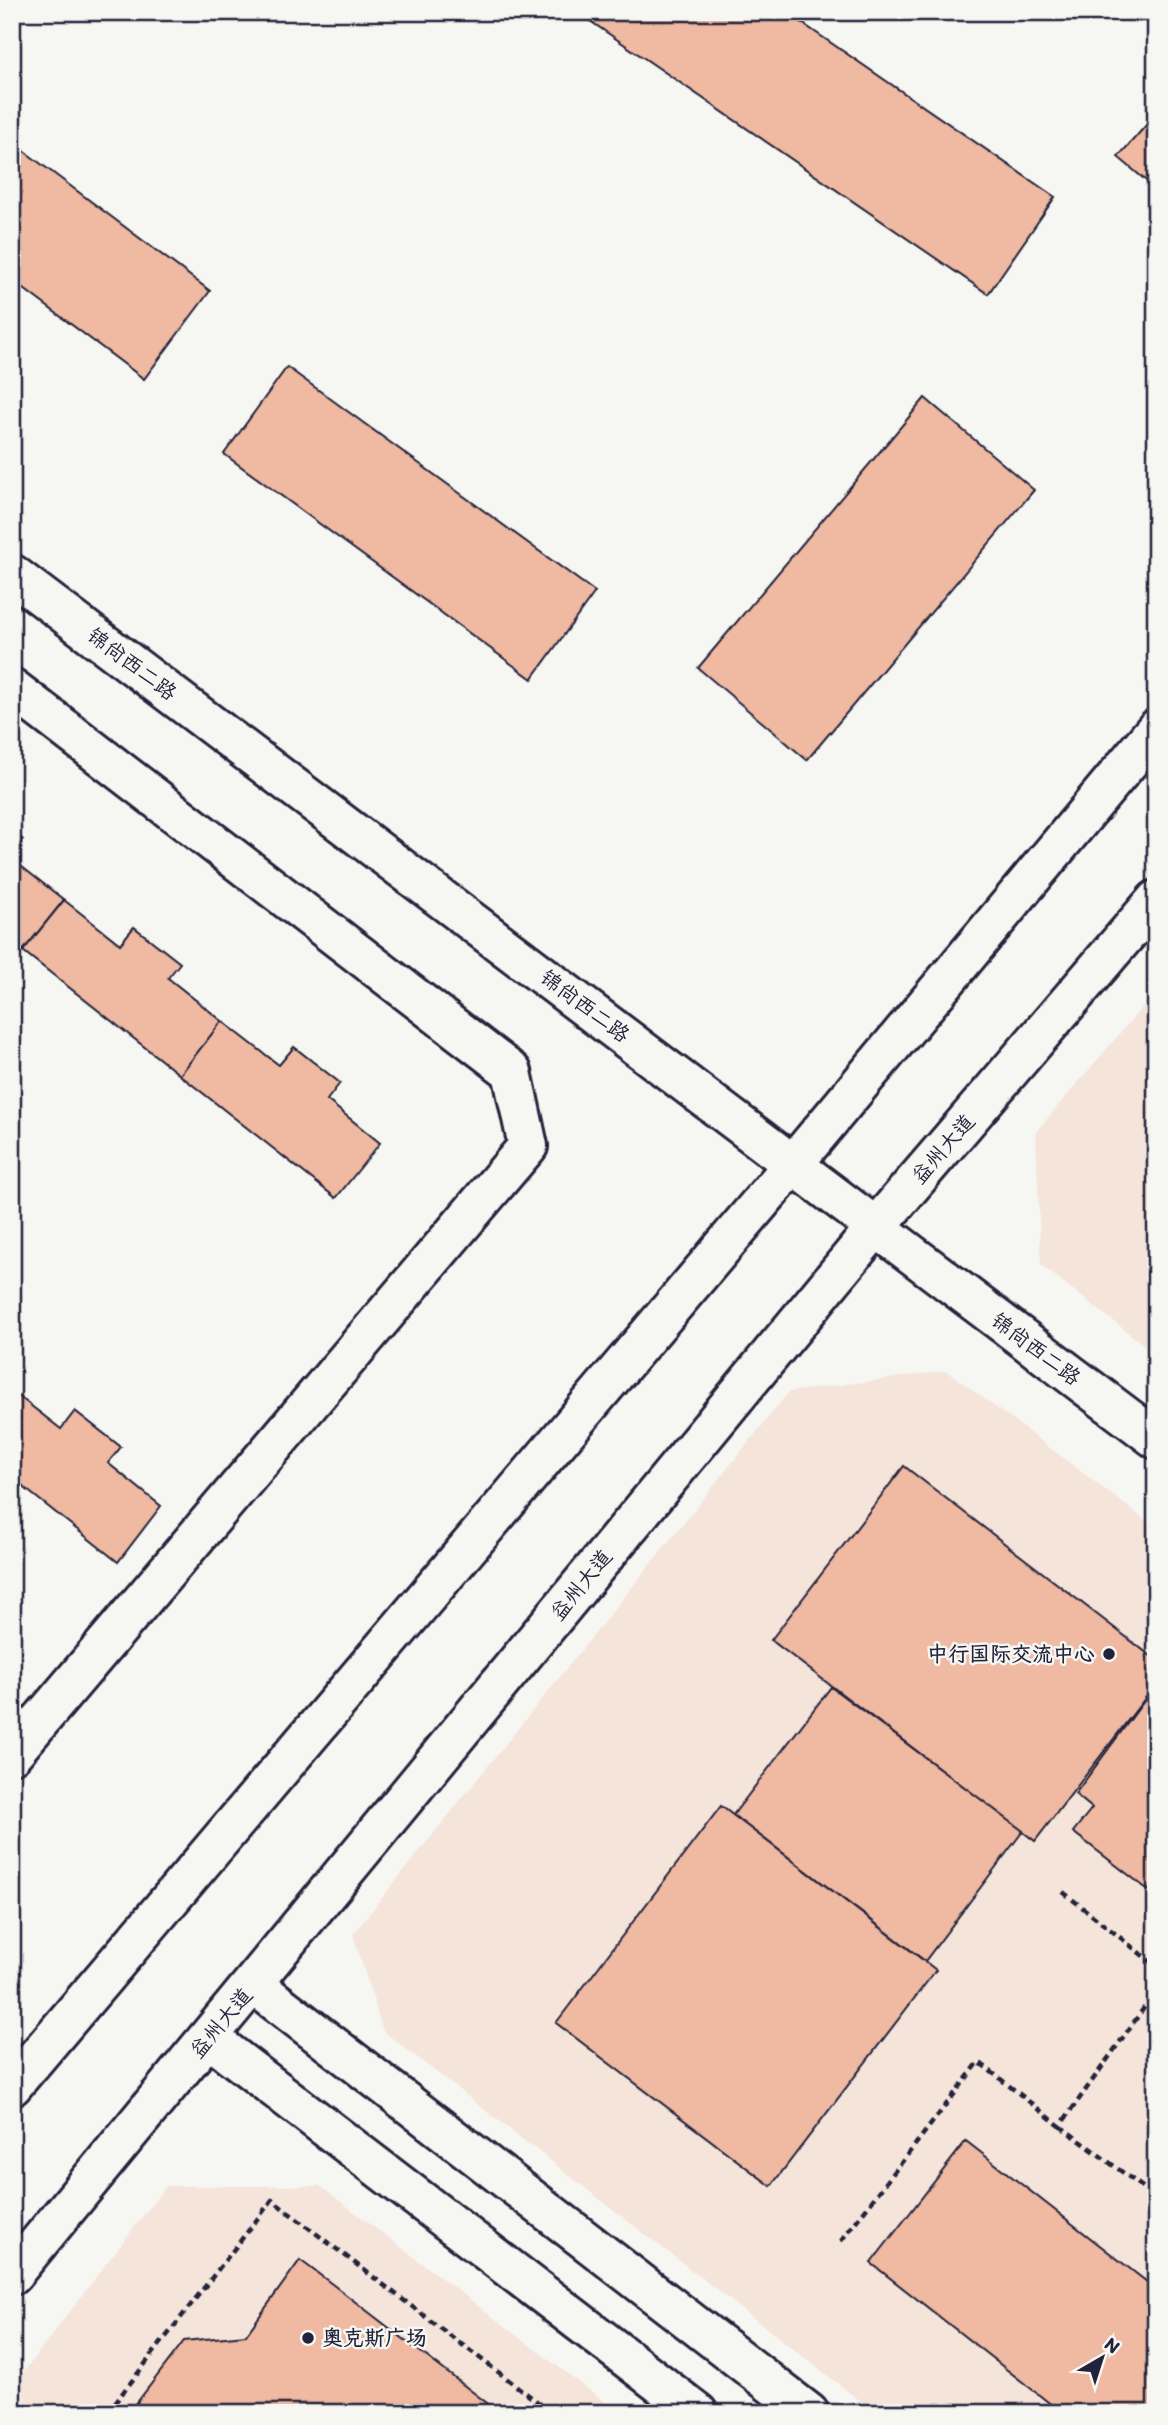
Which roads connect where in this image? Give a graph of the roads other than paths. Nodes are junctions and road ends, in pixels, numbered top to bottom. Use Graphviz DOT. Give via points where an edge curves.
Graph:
graph roads {
  1 [pos="12,574"];
  2 [pos="12,688"];
  3 [pos="1156,729"];
  4 [pos="1156,900"];
  5 [pos="794,1163"];
  6 [pos="875,1228"];
  7 [pos="1156,1440"];
  8 [pos="12,1754"];
  9 [pos="253,1984"];
  10 [pos="209,2038"];
  11 [pos="12,2086"];
  12 [pos="12,2276"];
  13 [pos="698,2413"];
  14 [pos="809,2413"];
  1 -- 5 [label="street, 锦尚西二路"];
  2 -- 8 [label="street" via="512,1072 528,1146"];
  3 -- 5 [label="street"];
  4 -- 6 [label="street, 益州大道"];
  5 -- 6 [label="street, 锦尚西二路"];
  5 -- 11 [label="street"];
  6 -- 7 [label="street, 锦尚西二路"];
  6 -- 9 [label="street, 益州大道"];
  9 -- 10 [label="street, 益州大道"];
  9 -- 14 [label="street"];
  10 -- 12 [label="street, 益州大道"];
  10 -- 13 [label="street"];
}
